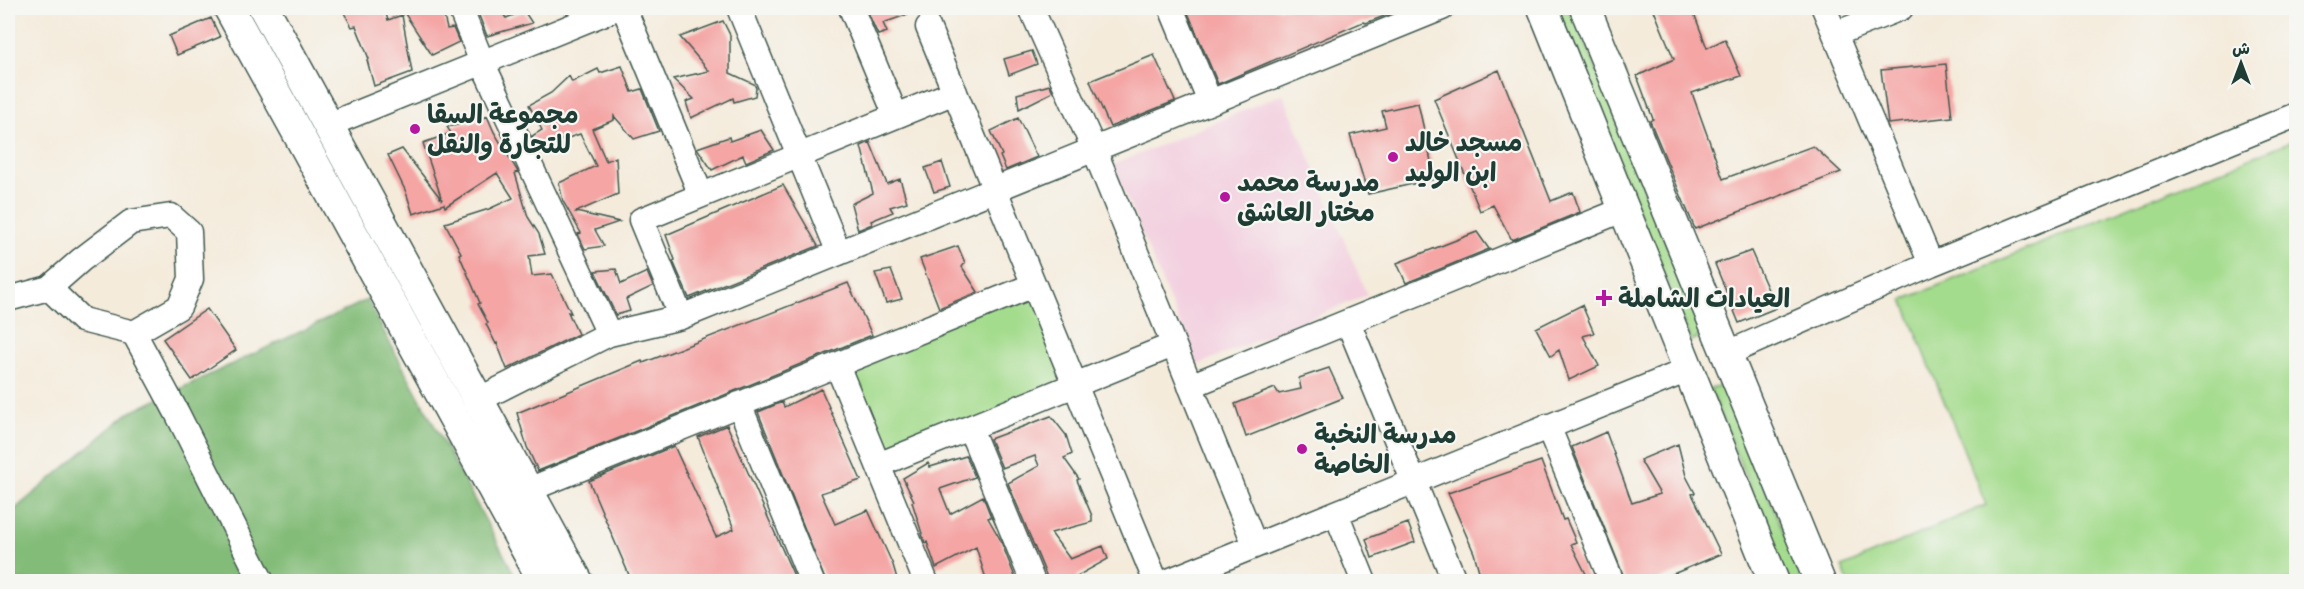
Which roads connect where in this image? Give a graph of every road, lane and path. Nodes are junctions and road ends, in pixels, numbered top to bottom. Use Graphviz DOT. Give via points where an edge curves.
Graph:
graph roads {
  1 [pos="229,8"];
  2 [pos="264,8"];
  3 [pos="460,8"];
  4 [pos="617,8"];
  5 [pos="624,8"];
  6 [pos="739,8"];
  7 [pos="851,8"];
  8 [pos="1031,8"];
  9 [pos="1171,8"];
  10 [pos="1442,8"];
  11 [pos="1543,8"];
  12 [pos="1585,8"];
  13 [pos="1824,8"];
  14 [pos="1901,8"];
  15 [pos="928,27"];
  16 [pos="1835,34"];
  17 [pos="482,62"];
  18 [pos="955,92"];
  19 [pos="1210,102"];
  20 [pos="2296,115"];
  21 [pos="896,116"];
  22 [pos="328,125"];
  23 [pos="1094,149"];
  24 [pos="800,155"];
  25 [pos="995,190"];
  26 [pos="701,195"];
  27 [pos="1625,209"];
  28 [pos="839,253"];
  29 [pos="1931,264"];
  30 [pos="1034,285"];
  31 [pos="49,288"];
  32 [pos="8,299"];
  33 [pos="681,317"];
  34 [pos="1348,322"];
  35 [pos="134,333"];
  36 [pos="609,334"];
  37 [pos="1173,345"];
  38 [pos="1726,354"];
  39 [pos="837,365"];
  40 [pos="1688,370"];
  41 [pos="1075,385"];
  42 [pos="1190,386"];
  43 [pos="478,399"];
  44 [pos="739,404"];
  45 [pos="1548,426"];
  46 [pos="970,428"];
  47 [pos="878,465"];
  48 [pos="1414,481"];
  49 [pos="528,490"];
  50 [pos="1336,513"];
  51 [pos="1255,545"];
  52 [pos="1207,574"];
  53 [pos="262,582"];
  54 [pos="544,582"];
  55 [pos="578,582"];
  56 [pos="812,582"];
  57 [pos="926,582"];
  58 [pos="1033,582"];
  59 [pos="1156,582"];
  60 [pos="1166,582"];
  61 [pos="1364,582"];
  62 [pos="1455,582"];
  63 [pos="1612,582"];
  64 [pos="1774,582"];
  65 [pos="1820,582"];
  1 -- 54 [label="main road"];
  2 -- 22 [label="main road"];
  3 -- 17 [label="street"];
  4 -- 17 [label="street"];
  5 -- 26 [label="street"];
  6 -- 24 [label="street"];
  7 -- 21 [label="street"];
  8 -- 23 [label="street"];
  9 -- 19 [label="street"];
  10 -- 19 [label="street"];
  11 -- 27 [label="main road"];
  12 -- 38 [label="main road"];
  13 -- 16 [label="street"];
  14 -- 16 [label="street"];
  15 -- 18 [label="street"];
  16 -- 29 [label="street"];
  17 -- 22 [label="street"];
  17 -- 36 [label="street"];
  18 -- 21 [label="street"];
  18 -- 25 [label="street"];
  19 -- 23 [label="street"];
  20 -- 29 [label="street"];
  21 -- 24 [label="street"];
  22 -- 43 [label="main road"];
  23 -- 25 [label="street"];
  23 -- 37 [label="street"];
  24 -- 26 [label="street"];
  24 -- 28 [label="street"];
  25 -- 28 [label="street"];
  25 -- 30 [label="street"];
  26 -- 33 [label="street" via="641,220"];
  27 -- 34 [label="street"];
  27 -- 40 [label="main road"];
  28 -- 33 [label="street"];
  29 -- 38 [label="street"];
  30 -- 39 [label="street"];
  30 -- 41 [label="street"];
  31 -- 32 [label="street"];
  31 -- 35 [label="street" via="82,320"];
  31 -- 35 [label="street" via="131,222 171,216 189,232 191,279 179,307"];
  33 -- 36 [label="street"];
  34 -- 42 [label="street"];
  34 -- 48 [label="street"];
  35 -- 53 [label="street"];
  36 -- 43 [label="street"];
  37 -- 41 [label="street"];
  37 -- 42 [label="street"];
  38 -- 40 [label="main road" via="1726,369 1715,380 1699,380"];
  38 -- 65 [label="main road"];
  39 -- 44 [label="street"];
  39 -- 47 [label="street"];
  40 -- 45 [label="street"];
  40 -- 64 [label="main road"];
  41 -- 46 [label="street"];
  41 -- 59 [label="street"];
  42 -- 51 [label="street"];
  43 -- 49 [label="main road"];
  44 -- 49 [label="street"];
  44 -- 56 [label="street"];
  45 -- 48 [label="street"];
  45 -- 63 [label="street"];
  46 -- 47 [label="street"];
  46 -- 58 [label="street"];
  47 -- 57 [label="street"];
  48 -- 50 [label="street"];
  48 -- 62 [label="street"];
  49 -- 55 [label="main road"];
  50 -- 51 [label="street"];
  50 -- 61 [label="street"];
  51 -- 52 [label="street"];
  52 -- 60 [label="street"];
}
